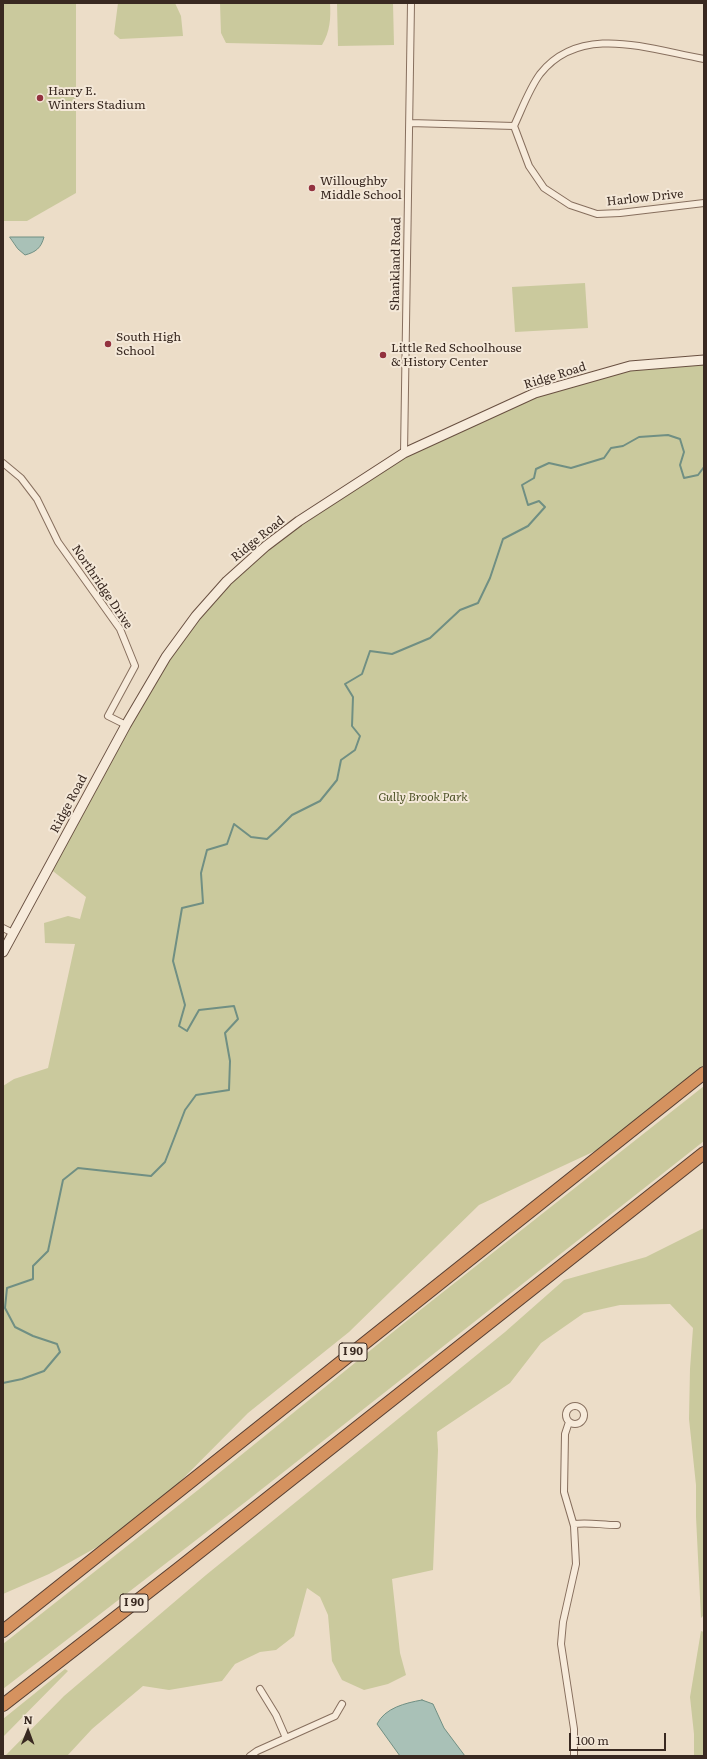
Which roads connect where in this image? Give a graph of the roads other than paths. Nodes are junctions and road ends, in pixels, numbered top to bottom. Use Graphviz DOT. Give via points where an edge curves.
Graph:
graph roads {
  1 [pos="411,3"];
  2 [pos="704,59"];
  3 [pos="410,123"];
  4 [pos="514,126"];
  5 [pos="704,202"];
  6 [pos="704,360"];
  7 [pos="404,453"];
  8 [pos="3,463"];
  9 [pos="126,725"];
  10 [pos="3,928"];
  11 [pos="13,933"];
  12 [pos="3,952"];
  13 [pos="704,1074"];
  14 [pos="704,1153"];
  15 [pos="569,1422"];
  16 [pos="574,1524"];
  17 [pos="617,1525"];
  18 [pos="3,1631"];
  19 [pos="260,1689"];
  20 [pos="342,1704"];
  21 [pos="3,1705"];
  22 [pos="286,1738"];
  23 [pos="259,1754"];
  24 [pos="250,1756"];
  25 [pos="574,1756"];
  1 -- 3 [label="street, Shankland Road"];
  2 -- 4 [label="street" via="615,42 591,44 572,50 555,59 540,74"];
  3 -- 4 [label="street"];
  3 -- 7 [label="street, Shankland Road"];
  4 -- 5 [label="street, Harlow Drive" via="529,166 544,188 570,205 597,214 620,214"];
  6 -- 7 [label="main road, Ridge Road" via="630,366 535,393"];
  7 -- 9 [label="main road, Ridge Road" via="299,522 266,546 227,581 177,641"];
  8 -- 9 [label="street, Northridge Drive" via="21,478 37,499 58,542 120,629 135,666 108,716"];
  9 -- 11 [label="main road, Ridge Road"];
  10 -- 11 [label="street"];
  11 -- 12 [label="main road, Ridge Road"];
  13 -- 18 [label="highway, I 90"];
  14 -- 21 [label="highway, I 90"];
  15 -- 16 [label="street" via="565,1434 564,1492"];
  16 -- 17 [label="street" via="584,1522"];
  16 -- 25 [label="street" via="576,1564 563,1622 561,1644 574,1729"];
  19 -- 22 [label="street"];
  20 -- 22 [label="street" via="335,1716"];
  22 -- 23 [label="street"];
  23 -- 24 [label="street"];
}
